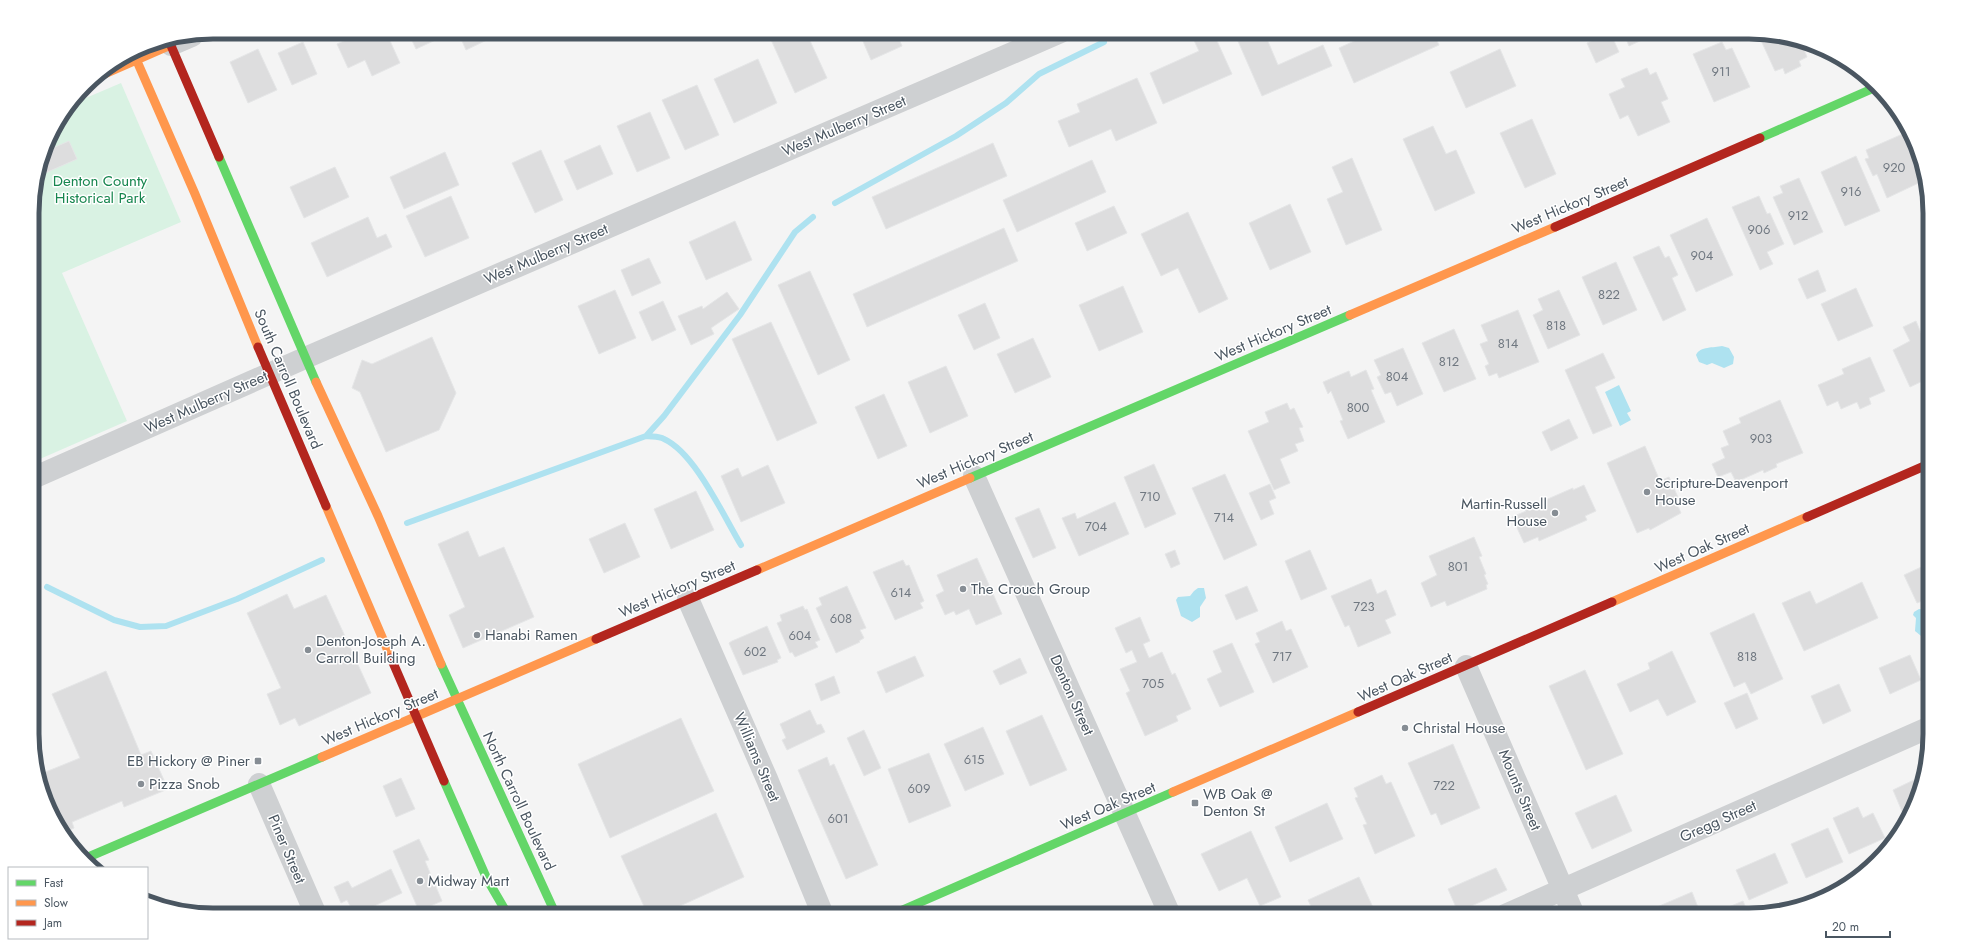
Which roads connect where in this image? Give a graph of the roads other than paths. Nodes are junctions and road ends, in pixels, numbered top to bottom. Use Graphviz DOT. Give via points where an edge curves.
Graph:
graph roads {
  1 [pos="1045,39"];
  2 [pos="171,44"];
  3 [pos="136,57"];
  4 [pos="1871,89"];
  5 [pos="305,358"];
  6 [pos="270,374"];
  7 [pos="1923,467"];
  8 [pos="39,475"];
  9 [pos="974,476"];
  10 [pos="688,599"];
  11 [pos="1466,666"];
  12 [pos="456,699"];
  13 [pos="416,717"];
  14 [pos="1923,730"];
  15 [pos="259,784"];
  16 [pos="1126,814"];
  17 [pos="90,857"];
  18 [pos="1563,889"];
  19 [pos="313,908"];
  20 [pos="504,908"];
  21 [pos="553,908"];
  22 [pos="820,908"];
  23 [pos="907,908"];
  24 [pos="1167,908"];
  25 [pos="1521,908"];
  26 [pos="1571,908"];
  1 -- 5 [label="street, West Mulberry Street"];
  2 -- 5 [label="main road, South Carroll Boulevard"];
  3 -- 6 [label="main road, South Carroll Boulevard"];
  4 -- 9 [label="main road, West Hickory Street"];
  5 -- 6 [label="street, West Mulberry Street"];
  5 -- 12 [label="main road, South Carroll Boulevard" via="378,516"];
  6 -- 8 [label="street, West Mulberry Street"];
  6 -- 13 [label="main road, South Carroll Boulevard"];
  7 -- 11 [label="main road, West Oak Street"];
  9 -- 10 [label="main road, West Hickory Street"];
  9 -- 16 [label="street, Denton Street"];
  10 -- 12 [label="main road, West Hickory Street"];
  10 -- 22 [label="street, Williams Street"];
  11 -- 16 [label="main road, West Oak Street"];
  11 -- 18 [label="street, Mounts Street"];
  12 -- 13 [label="main road, West Hickory Street"];
  12 -- 21 [label="main road, North Carroll Boulevard"];
  13 -- 15 [label="main road, West Hickory Street"];
  13 -- 20 [label="main road" via="487,879"];
  14 -- 18 [label="street, Gregg Street"];
  15 -- 17 [label="main road, West Hickory Street"];
  15 -- 19 [label="street, Piner Street"];
  16 -- 23 [label="main road, West Oak Street"];
  16 -- 24 [label="street, Denton Street"];
  18 -- 25 [label="street, Gregg Street"];
  18 -- 26 [label="street, Mounts Street"];
}
